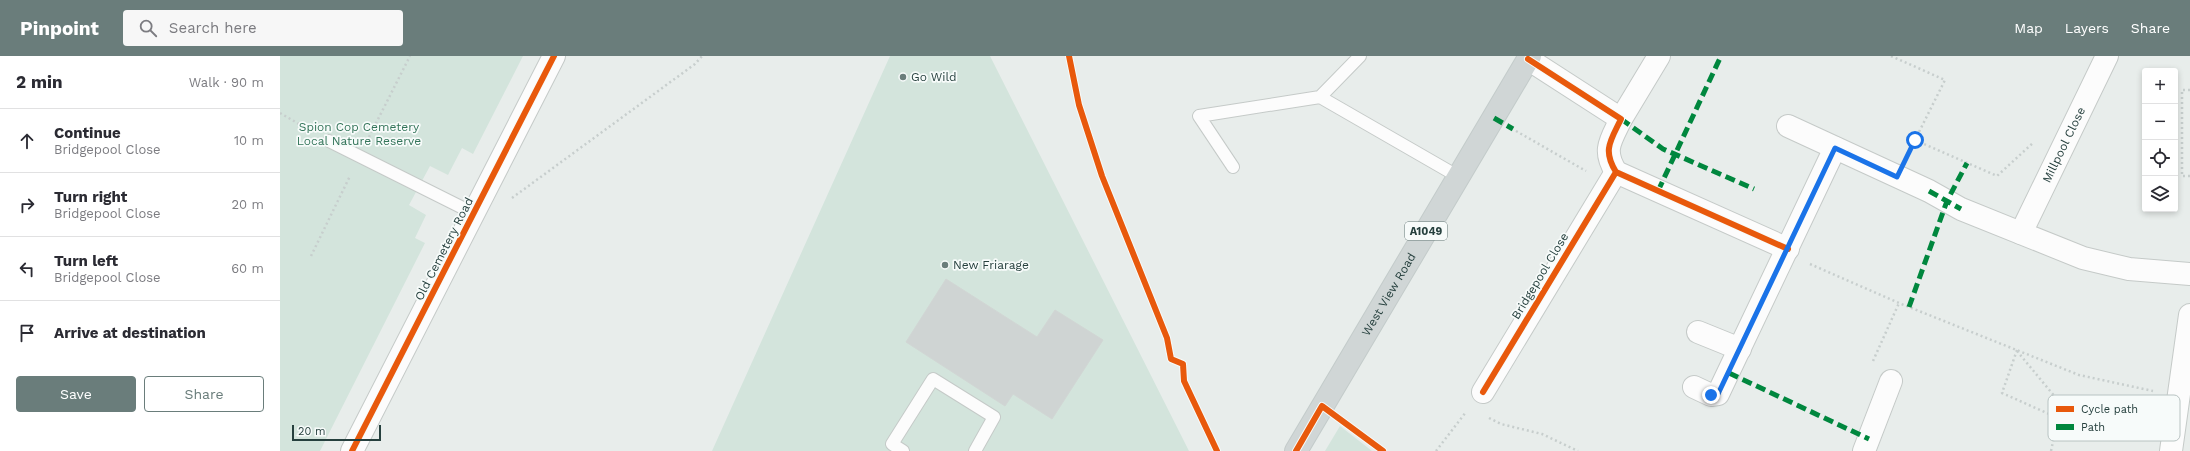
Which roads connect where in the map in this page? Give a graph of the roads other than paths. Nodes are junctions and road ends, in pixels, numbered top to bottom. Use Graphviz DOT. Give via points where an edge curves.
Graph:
graph roads {
  1 [pos="554,56"];
  2 [pos="1360,56"];
  3 [pos="1659,56"];
  4 [pos="2107,56"];
  5 [pos="1529,58"];
  6 [pos="1320,97"];
  7 [pos="1621,119"];
  8 [pos="1788,126"];
  9 [pos="329,141"];
  10 [pos="1835,148"];
  11 [pos="1233,167"];
  12 [pos="1616,172"];
  13 [pos="1459,176"];
  14 [pos="475,214"];
  15 [pos="2021,233"];
  16 [pos="1788,250"];
  17 [pos="2190,274"];
  18 [pos="2190,315"];
  19 [pos="1698,332"];
  20 [pos="1740,349"];
  21 [pos="1891,381"];
  22 [pos="1694,387"];
  23 [pos="1483,392"];
  24 [pos="2178,395"];
  25 [pos="352,451"];
  26 [pos="903,451"];
  27 [pos="975,451"];
  28 [pos="1296,451"];
  29 [pos="1864,451"];
  1 -- 14 [label="street, Old Cemetery Road"];
  2 -- 6 [label="lane"];
  3 -- 7 [label="street"];
  4 -- 15 [label="street, Millpool Close"];
  5 -- 7 [label="street"];
  5 -- 13 [label="main road, West View Road / A1049"];
  6 -- 11 [label="lane" via="1199,116"];
  6 -- 13 [label="lane"];
  7 -- 12 [label="street" via="1608,147 1609,160"];
  8 -- 10 [label="street"];
  9 -- 14 [label="lane"];
  10 -- 15 [label="street" via="1929,191 1961,209"];
  10 -- 16 [label="street"];
  12 -- 16 [label="street"];
  12 -- 23 [label="street, Bridgepool Close"];
  13 -- 28 [label="main road, West View Road / A1049"];
  14 -- 25 [label="street, Old Cemetery Road"];
  15 -- 17 [label="street" via="2083,258 2129,269"];
  16 -- 20 [label="street"];
  18 -- 24 [label="street"];
  19 -- 20 [label="street"];
  20 -- 22 [label="street" via="1718,394 1711,395"];
  21 -- 29 [label="street"];
  26 -- 27 [label="lane" via="892,444 933,379 994,417"];
}
